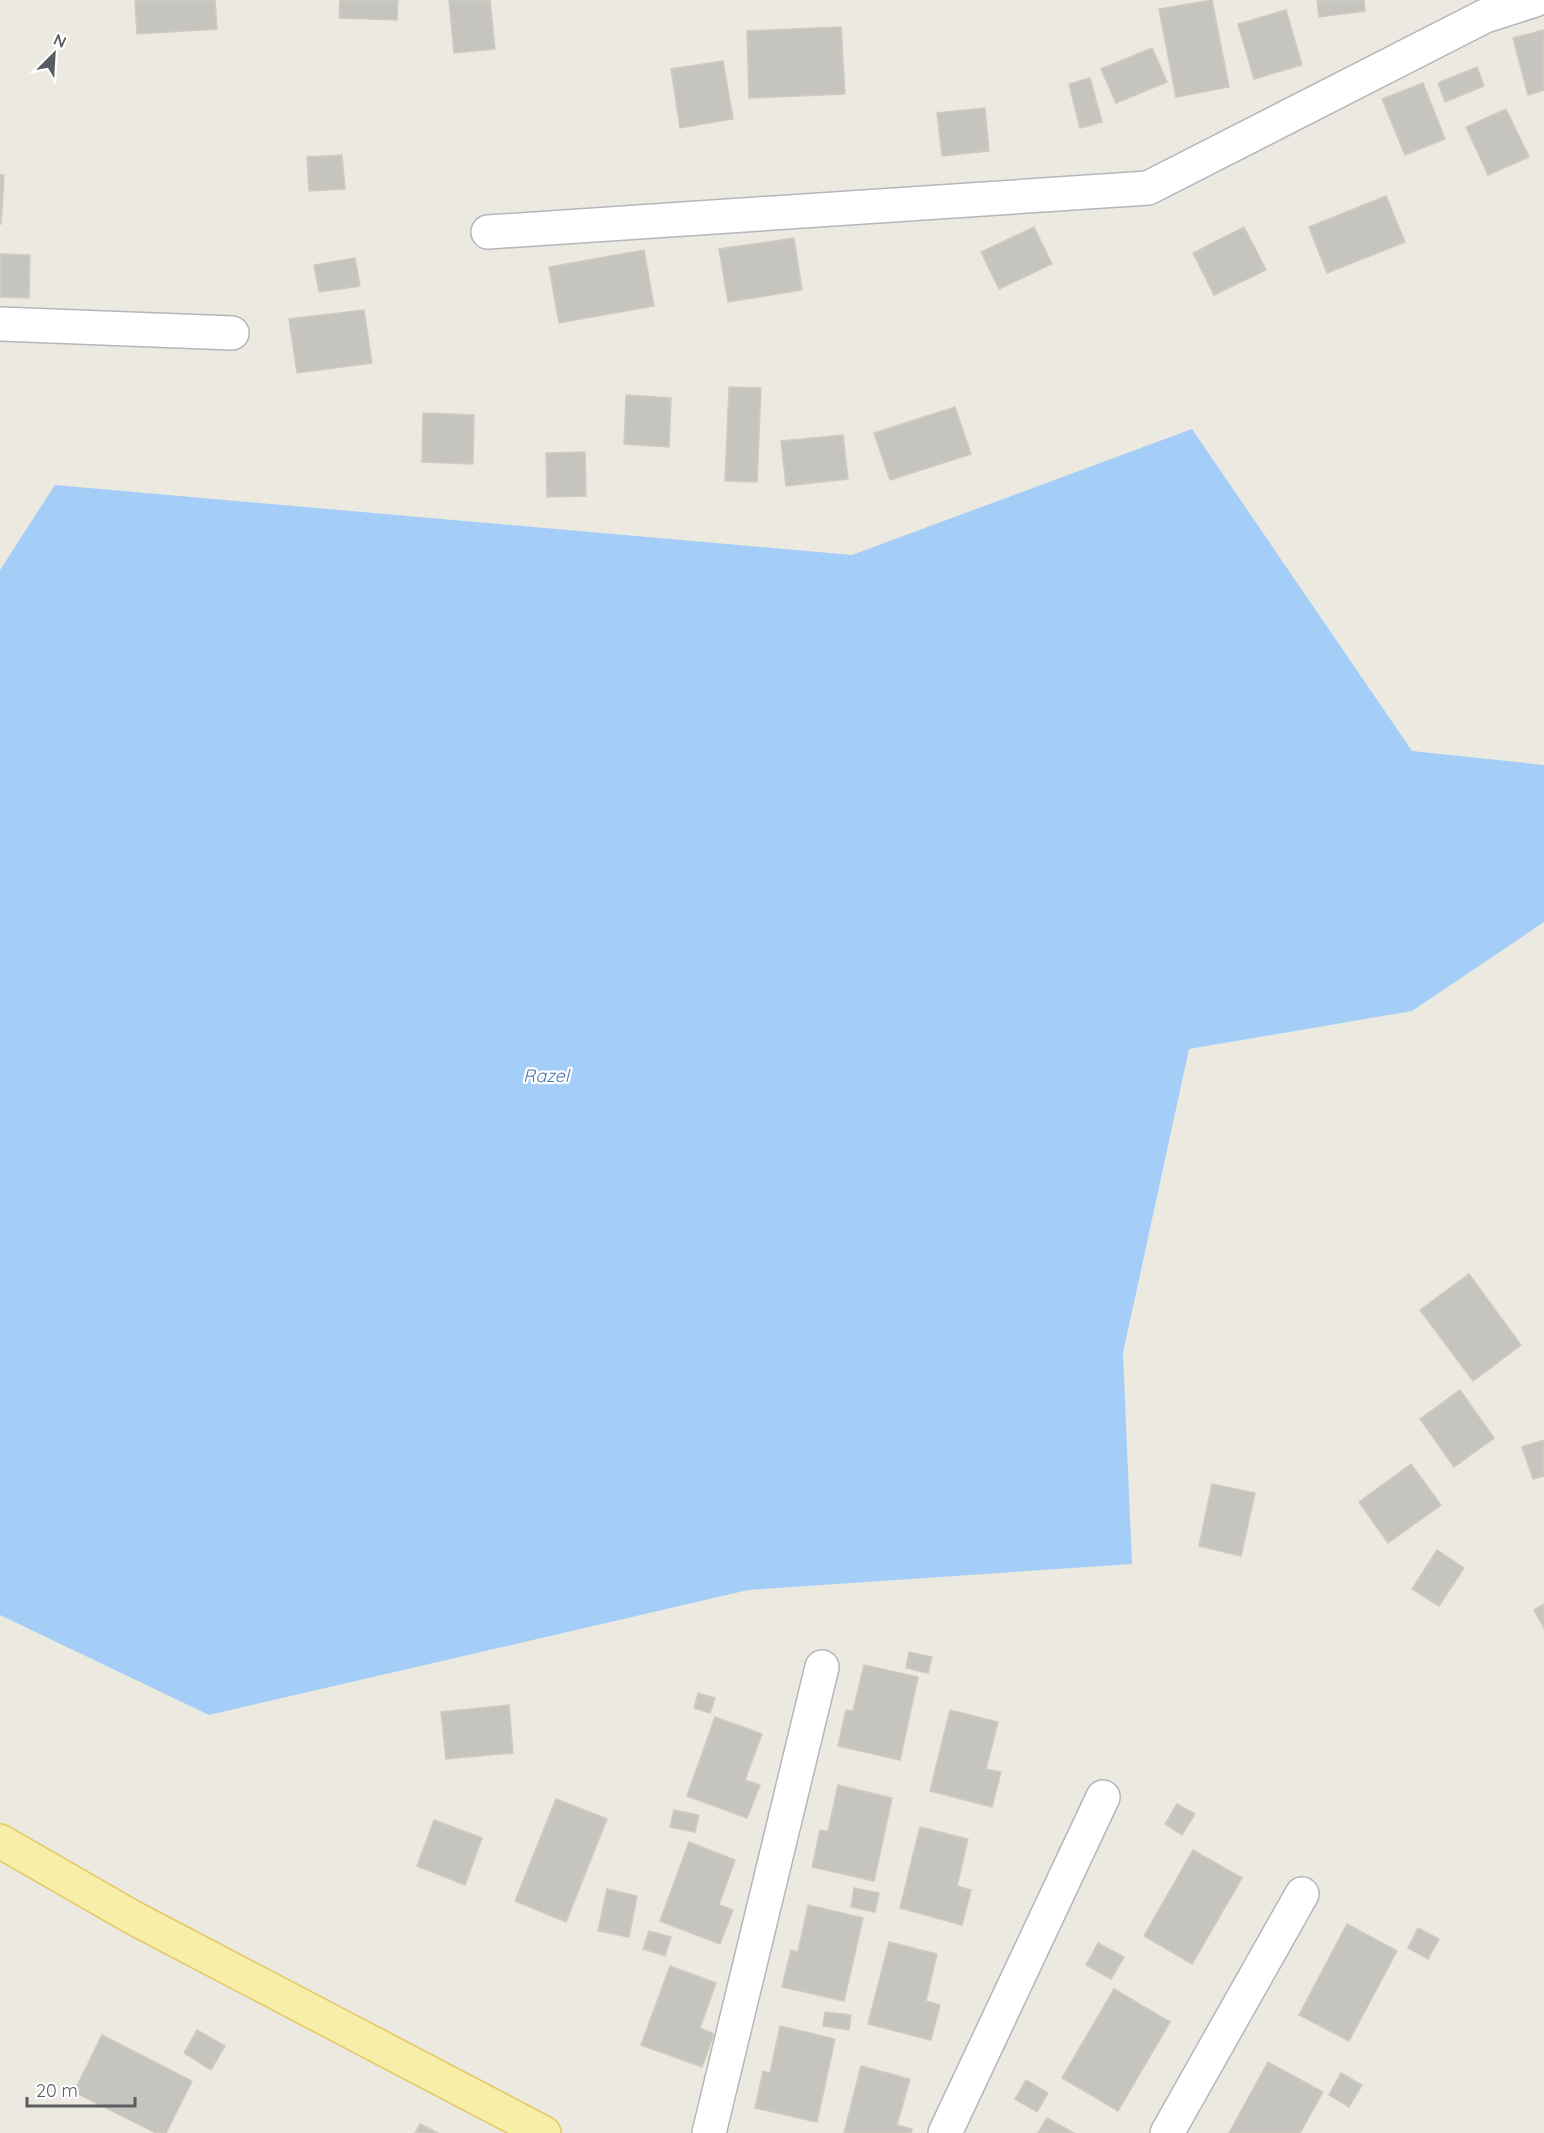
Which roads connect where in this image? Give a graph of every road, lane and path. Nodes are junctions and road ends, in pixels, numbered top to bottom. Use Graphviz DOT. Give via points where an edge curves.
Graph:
graph roads {
  1 [pos="1534,0"];
  2 [pos="488,232"];
  3 [pos="0,324"];
  4 [pos="232,333"];
  5 [pos="822,1667"];
  6 [pos="1103,1797"];
  7 [pos="0,1842"];
  8 [pos="1302,1894"];
  9 [pos="544,2133"];
  10 [pos="709,2133"];
  11 [pos="945,2133"];
  12 [pos="1167,2133"];
  1 -- 2 [label="street" via="1485,16 1148,188"];
  3 -- 4 [label="street"];
  5 -- 10 [label="street"];
  6 -- 11 [label="street"];
  7 -- 9 [label="main road" via="132,1917"];
  8 -- 12 [label="street"];
}
